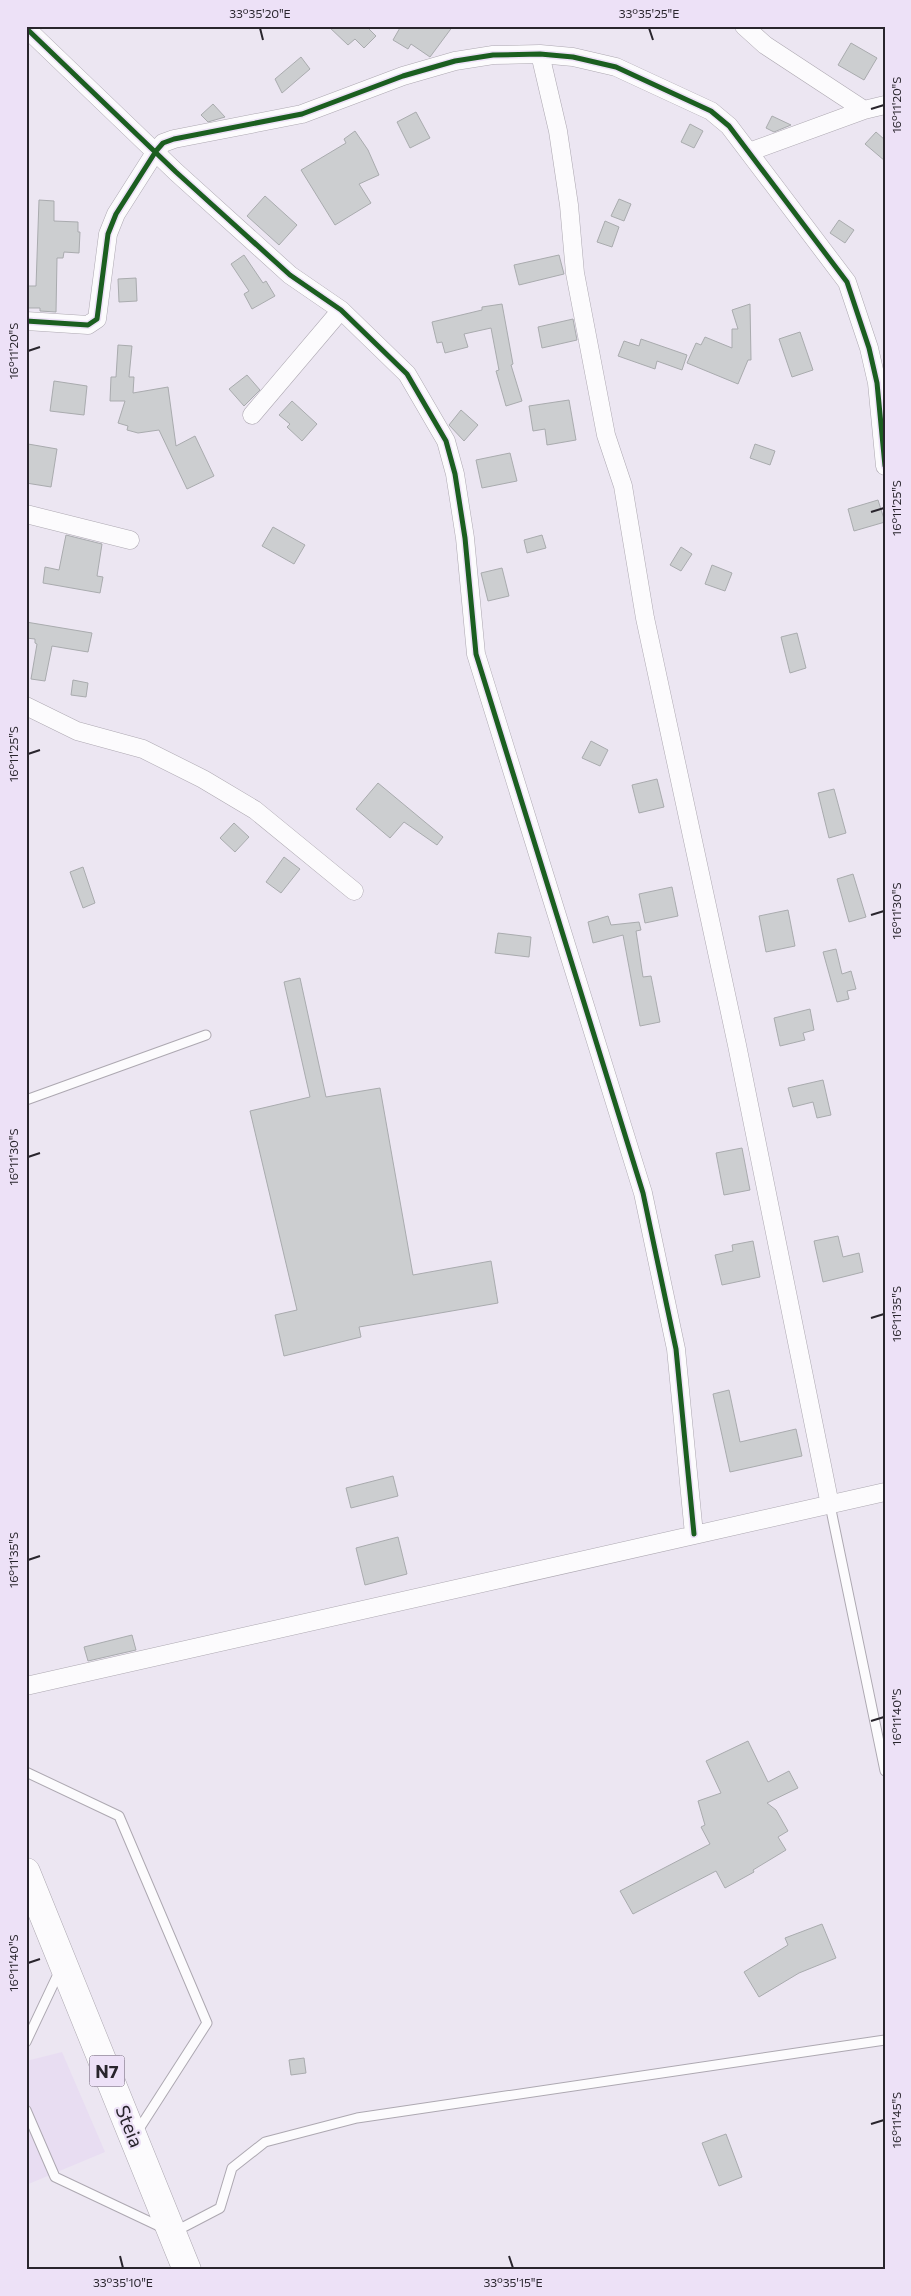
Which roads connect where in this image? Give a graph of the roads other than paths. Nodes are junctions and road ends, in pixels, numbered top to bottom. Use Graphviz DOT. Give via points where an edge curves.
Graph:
graph roads {
  1 [pos="744,26"];
  2 [pos="26,28"];
  3 [pos="540,54"];
  4 [pos="885,105"];
  5 [pos="864,110"];
  6 [pos="156,151"];
  7 [pos="749,152"];
  8 [pos="341,310"];
  9 [pos="26,321"];
  10 [pos="252,415"];
  11 [pos="885,466"];
  12 [pos="26,514"];
  13 [pos="130,540"];
  14 [pos="26,706"];
  15 [pos="354,891"];
  16 [pos="206,1035"];
  17 [pos="26,1100"];
  18 [pos="885,1492"];
  19 [pos="830,1504"];
  20 [pos="694,1534"];
  21 [pos="26,1686"];
  22 [pos="885,1771"];
  23 [pos="26,1772"];
  24 [pos="26,1872"];
  25 [pos="63,1964"];
  26 [pos="885,2040"];
  27 [pos="26,2042"];
  28 [pos="26,2110"];
  29 [pos="134,2136"];
  30 [pos="172,2233"];
  31 [pos="187,2270"];
  1 -- 5 [label="street" via="765,45"];
  2 -- 6 [label="street"];
  3 -- 6 [label="street" via="492,55 455,61 403,76 302,114 174,139 163,143"];
  3 -- 7 [label="street" via="573,56 616,67 711,111 729,126"];
  3 -- 19 [label="street" via="558,131 575,272 606,435 623,486 644,618 735,1035"];
  4 -- 5 [label="street"];
  5 -- 7 [label="street"];
  6 -- 8 [label="street" via="290,275"];
  6 -- 9 [label="street" via="126,197 108,234 97,318 88,326"];
  7 -- 11 [label="street" via="847,282 877,383"];
  8 -- 10 [label="street"];
  8 -- 20 [label="street" via="407,374 446,441 466,538 476,654 643,1193 676,1349"];
  12 -- 13 [label="street"];
  14 -- 15 [label="street" via="77,731 143,749 203,779 255,810"];
  16 -- 17 [label="lane"];
  18 -- 19 [label="street"];
  19 -- 20 [label="street"];
  19 -- 22 [label="lane"];
  20 -- 21 [label="street"];
  23 -- 29 [label="lane" via="119,1816 207,2023"];
  24 -- 25 [label="main road, Steia / N7"];
  25 -- 27 [label="lane"];
  25 -- 29 [label="main road, Steia / N7"];
  26 -- 30 [label="lane" via="357,2118 265,2142 232,2168 220,2208"];
  28 -- 30 [label="lane" via="56,2177"];
  29 -- 30 [label="main road, Steia / N7"];
  30 -- 31 [label="main road, Steia / N7"];
}
